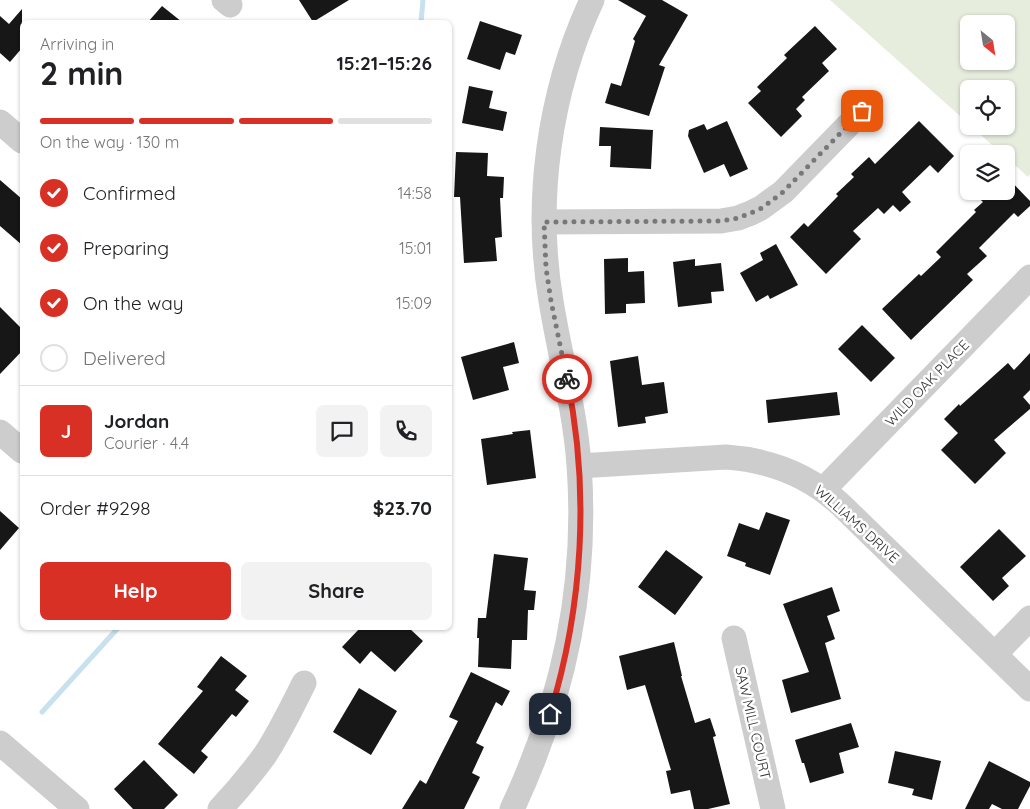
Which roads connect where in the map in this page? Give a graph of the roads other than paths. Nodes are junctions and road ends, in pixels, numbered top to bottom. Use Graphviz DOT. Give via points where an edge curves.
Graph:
graph roads {
  1 [pos="592,0"];
  2 [pos="862,111"];
  3 [pos="0,122"];
  4 [pos="20,139"];
  5 [pos="544,222"];
  6 [pos="1030,277"];
  7 [pos="0,432"];
  8 [pos="20,448"];
  9 [pos="579,466"];
  10 [pos="823,490"];
  11 [pos="1030,618"];
  12 [pos="734,638"];
  13 [pos="995,654"];
  14 [pos="304,683"];
  15 [pos="1030,689"];
  16 [pos="0,743"];
  17 [pos="77,809"];
  18 [pos="220,809"];
  19 [pos="512,809"];
  20 [pos="773,809"];
  1 -- 5 [label="street" via="574,42 558,101 548,155"];
  2 -- 5 [label="street" via="783,192 762,208 738,218 721,221"];
  3 -- 4 [label="street"];
  5 -- 9 [label="street" via="546,268 573,411"];
  6 -- 10 [label="street, WILD OAK PLACE"];
  7 -- 8 [label="street"];
  9 -- 10 [label="street, WILLIAMS DRIVE" via="737,457 780,467"];
  9 -- 19 [label="street" via="580,536 570,633 547,724"];
  10 -- 13 [label="street, WILLIAMS DRIVE"];
  11 -- 13 [label="street"];
  12 -- 20 [label="street, SAW MILL COURT"];
  13 -- 15 [label="street, WILLIAMS DRIVE"];
  14 -- 18 [label="street" via="265,753"];
  16 -- 17 [label="street"];
}
